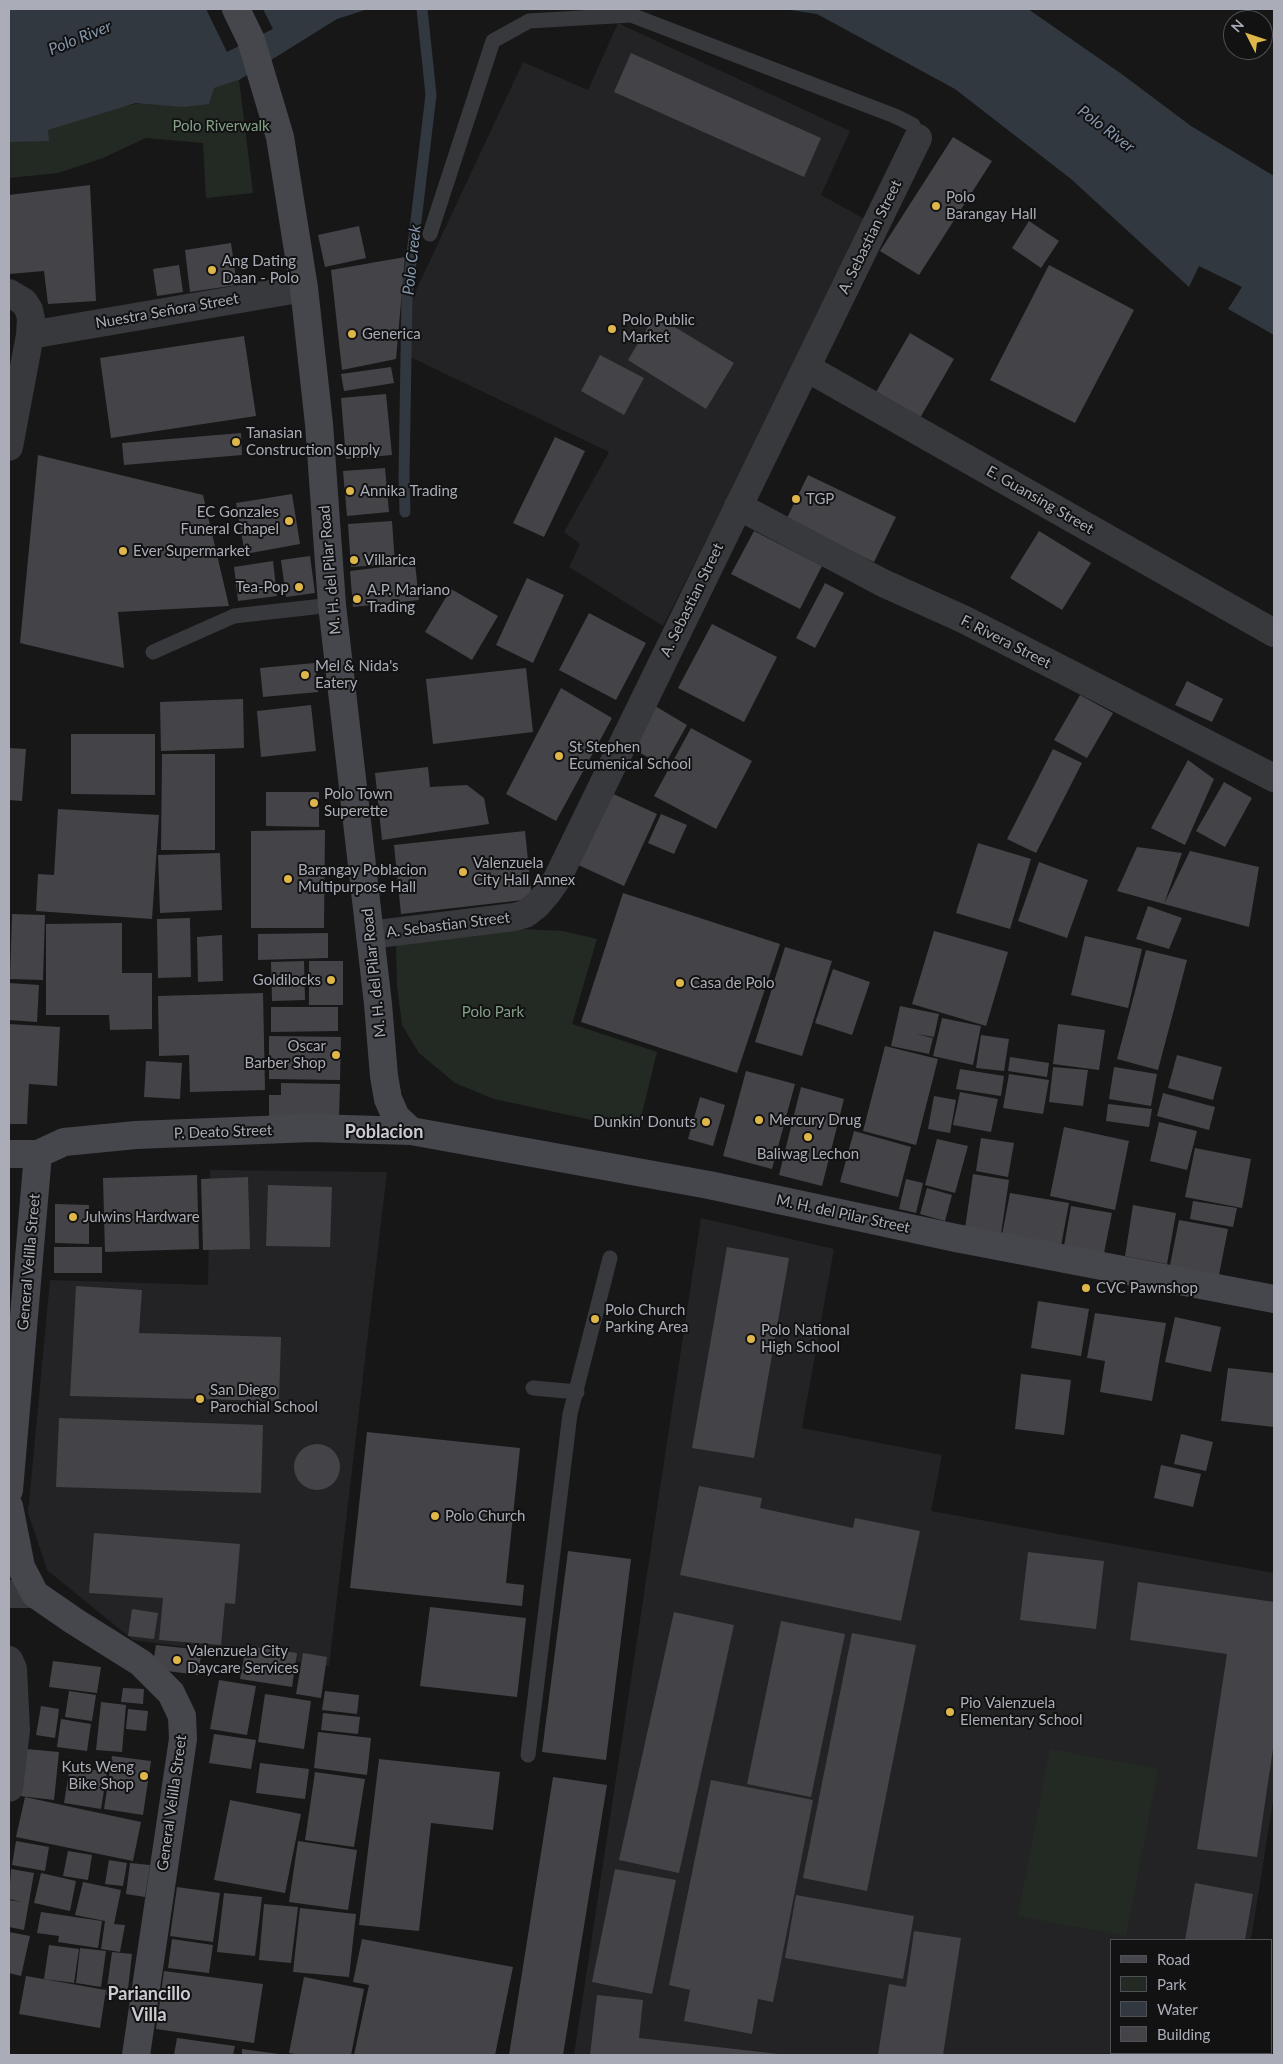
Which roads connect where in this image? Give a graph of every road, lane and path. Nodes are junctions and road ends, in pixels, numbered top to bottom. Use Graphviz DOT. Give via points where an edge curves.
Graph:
graph roads {
  1 [pos="236,9"];
  2 [pos="918,138"];
  3 [pos="430,234"];
  4 [pos="304,288"];
  5 [pos="9,292"];
  6 [pos="30,335"];
  7 [pos="807,368"];
  8 [pos="9,447"];
  9 [pos="738,506"];
  10 [pos="332,605"];
  11 [pos="1274,633"];
  12 [pos="153,652"];
  13 [pos="1274,778"];
  14 [pos="370,935"];
  15 [pos="411,1131"];
  16 [pos="9,1154"];
  17 [pos="38,1154"];
  18 [pos="610,1258"];
  19 [pos="1274,1299"];
  20 [pos="533,1388"];
  21 [pos="577,1392"];
  22 [pos="9,1490"];
  23 [pos="9,1506"];
  24 [pos="22,1594"];
  25 [pos="9,1660"];
  26 [pos="528,1755"];
  27 [pos="9,1788"];
  28 [pos="136,2055"];
  1 -- 4 [label="main road, M. H. del Pilar Road" via="251,40 280,137"];
  2 -- 3 [label="lane" via="912,125 895,116 630,15 528,21 493,41"];
  2 -- 7 [label="street, A. Sebastian Street"];
  4 -- 6 [label="street, Nuestra Señora Street"];
  4 -- 10 [label="main road, M. H. del Pilar Road" via="319,424"];
  5 -- 6 [label="street" via="24,302 29,310"];
  6 -- 8 [label="street"];
  7 -- 9 [label="street, A. Sebastian Street"];
  7 -- 11 [label="street, E. Guansing Street"];
  9 -- 13 [label="street, F. Rivera Street" via="882,583 963,620"];
  9 -- 14 [label="street, A. Sebastian Street" via="557,879 538,905 514,917"];
  10 -- 12 [label="lane" via="234,616"];
  10 -- 14 [label="main road, M. H. del Pilar Road"];
  14 -- 15 [label="main road, M. H. del Pilar Road" via="388,1099 396,1117"];
  15 -- 17 [label="main road, P. Deato Street" via="312,1128 136,1135 64,1142"];
  15 -- 19 [label="main road, M. H. del Pilar Street" via="700,1183 956,1238"];
  16 -- 17 [label="main road"];
  17 -- 22 [label="main road, General Velilla Street"];
  18 -- 21 [label="lane"];
  20 -- 21 [label="lane"];
  21 -- 26 [label="lane" via="570,1414"];
  23 -- 24 [label="main road, General Velilla Street" via="21,1567"];
  24 -- 28 [label="main road, General Velilla Street" via="74,1621 141,1663 171,1693 182,1716 183,1739"];
  25 -- 27 [label="street" via="13,1669 16,1730"];
}
